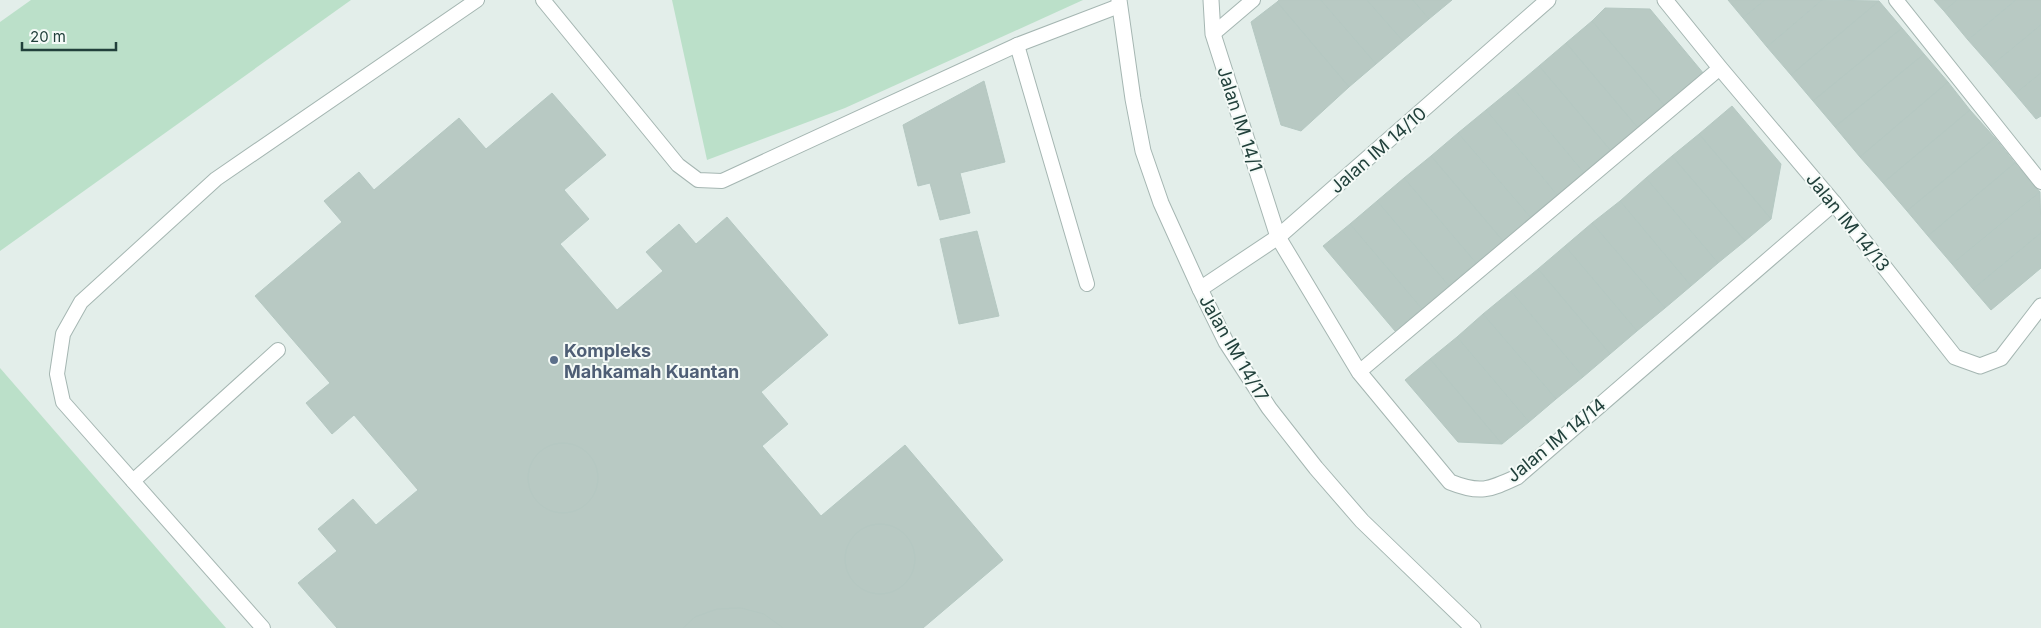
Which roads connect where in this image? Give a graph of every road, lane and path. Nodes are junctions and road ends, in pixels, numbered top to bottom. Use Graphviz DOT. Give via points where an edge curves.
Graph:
graph roads {
  1 [pos="477,0"];
  2 [pos="543,0"];
  3 [pos="1211,0"];
  4 [pos="1253,0"];
  5 [pos="1548,0"];
  6 [pos="1665,0"];
  7 [pos="1896,0"];
  8 [pos="1119,3"];
  9 [pos="1213,34"];
  10 [pos="1017,46"];
  11 [pos="1720,68"];
  12 [pos="2041,182"];
  13 [pos="1834,203"];
  14 [pos="1278,237"];
  15 [pos="1088,284"];
  16 [pos="1200,290"];
  17 [pos="2041,306"];
  18 [pos="278,350"];
  19 [pos="1359,372"];
  20 [pos="133,481"];
  21 [pos="263,628"];
  22 [pos="1473,628"];
  1 -- 20 [label="lane" via="216,179 82,302 63,334 57,374 63,402"];
  2 -- 10 [label="lane" via="678,165 698,180 722,181"];
  3 -- 9 [label="street, Jalan IM 14/1"];
  4 -- 9 [label="lane"];
  5 -- 14 [label="street, Jalan IM 14/10"];
  6 -- 11 [label="street, Jalan IM 14/13"];
  7 -- 12 [label="lane"];
  8 -- 10 [label="lane"];
  8 -- 16 [label="street, Jalan IM 14/17" via="1132,99 1143,151 1161,203"];
  9 -- 14 [label="street, Jalan IM 14/1"];
  10 -- 15 [label="lane"];
  11 -- 13 [label="street, Jalan IM 14/13"];
  11 -- 19 [label="lane"];
  13 -- 17 [label="street, Jalan IM 14/13" via="1955,357 1980,366 2001,358"];
  13 -- 19 [label="street, Jalan IM 14/14" via="1517,477 1492,489 1469,490 1450,482"];
  14 -- 16 [label="street, Jalan IM 14/10"];
  14 -- 19 [label="street, Jalan IM 14/14"];
  16 -- 22 [label="street, Jalan IM 14/17" via="1226,342 1269,408 1316,468 1362,522"];
  18 -- 20 [label="lane"];
  20 -- 21 [label="lane"];
}
